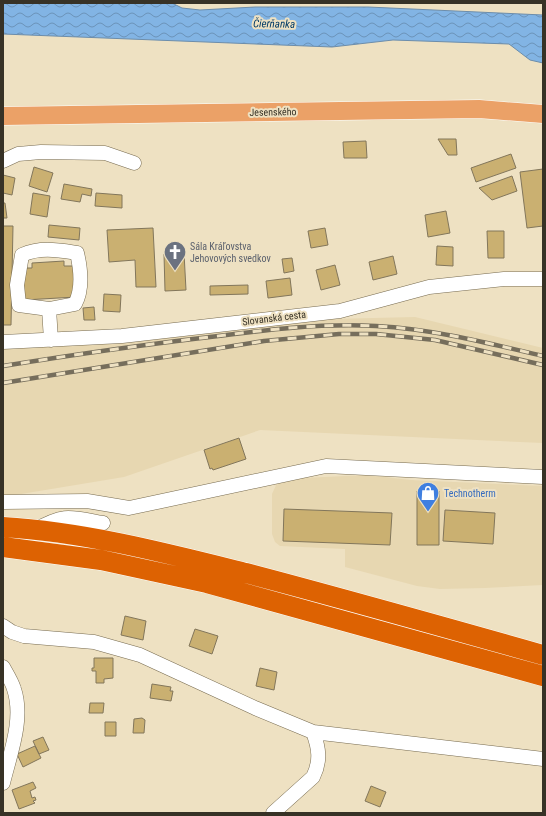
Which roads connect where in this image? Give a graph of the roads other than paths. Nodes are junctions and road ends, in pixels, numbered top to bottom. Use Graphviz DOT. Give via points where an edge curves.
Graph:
graph roads {
  1 [pos="543,114"];
  2 [pos="3,116"];
  3 [pos="3,161"];
  4 [pos="134,163"];
  5 [pos="543,279"];
  6 [pos="49,309"];
  7 [pos="51,340"];
  8 [pos="3,342"];
  9 [pos="543,477"];
  10 [pos="3,502"];
  11 [pos="103,523"];
  12 [pos="3,527"];
  13 [pos="35,530"];
  14 [pos="3,547"];
  15 [pos="3,626"];
  16 [pos="543,655"];
  17 [pos="3,667"];
  18 [pos="543,676"];
  19 [pos="314,732"];
  20 [pos="543,760"];
  21 [pos="3,783"];
  22 [pos="273,813"];
  1 -- 2 [label="main road, Jesenského" via="479,110"];
  3 -- 4 [label="street" via="18,154 40,152 105,153"];
  5 -- 7 [label="street, Slovanská cesta" via="504,279 429,287 340,311 122,336"];
  6 -- 6 [label="street" via="19,306 17,285 22,255 33,250 77,253 80,294 75,304"];
  6 -- 7 [label="street"];
  7 -- 8 [label="street, Slovanská cesta"];
  9 -- 10 [label="street" via="326,466 129,508 86,501"];
  11 -- 13 [label="street" via="64,517"];
  12 -- 13 [label="highway"];
  13 -- 16 [label="highway" via="150,549 282,582"];
  14 -- 18 [label="highway" via="100,560 193,580"];
  15 -- 19 [label="street" via="24,636 94,642 140,655"];
  17 -- 21 [label="street" via="14,689 18,714"];
  19 -- 20 [label="street"];
  19 -- 22 [label="street" via="319,754 313,777"];
}
